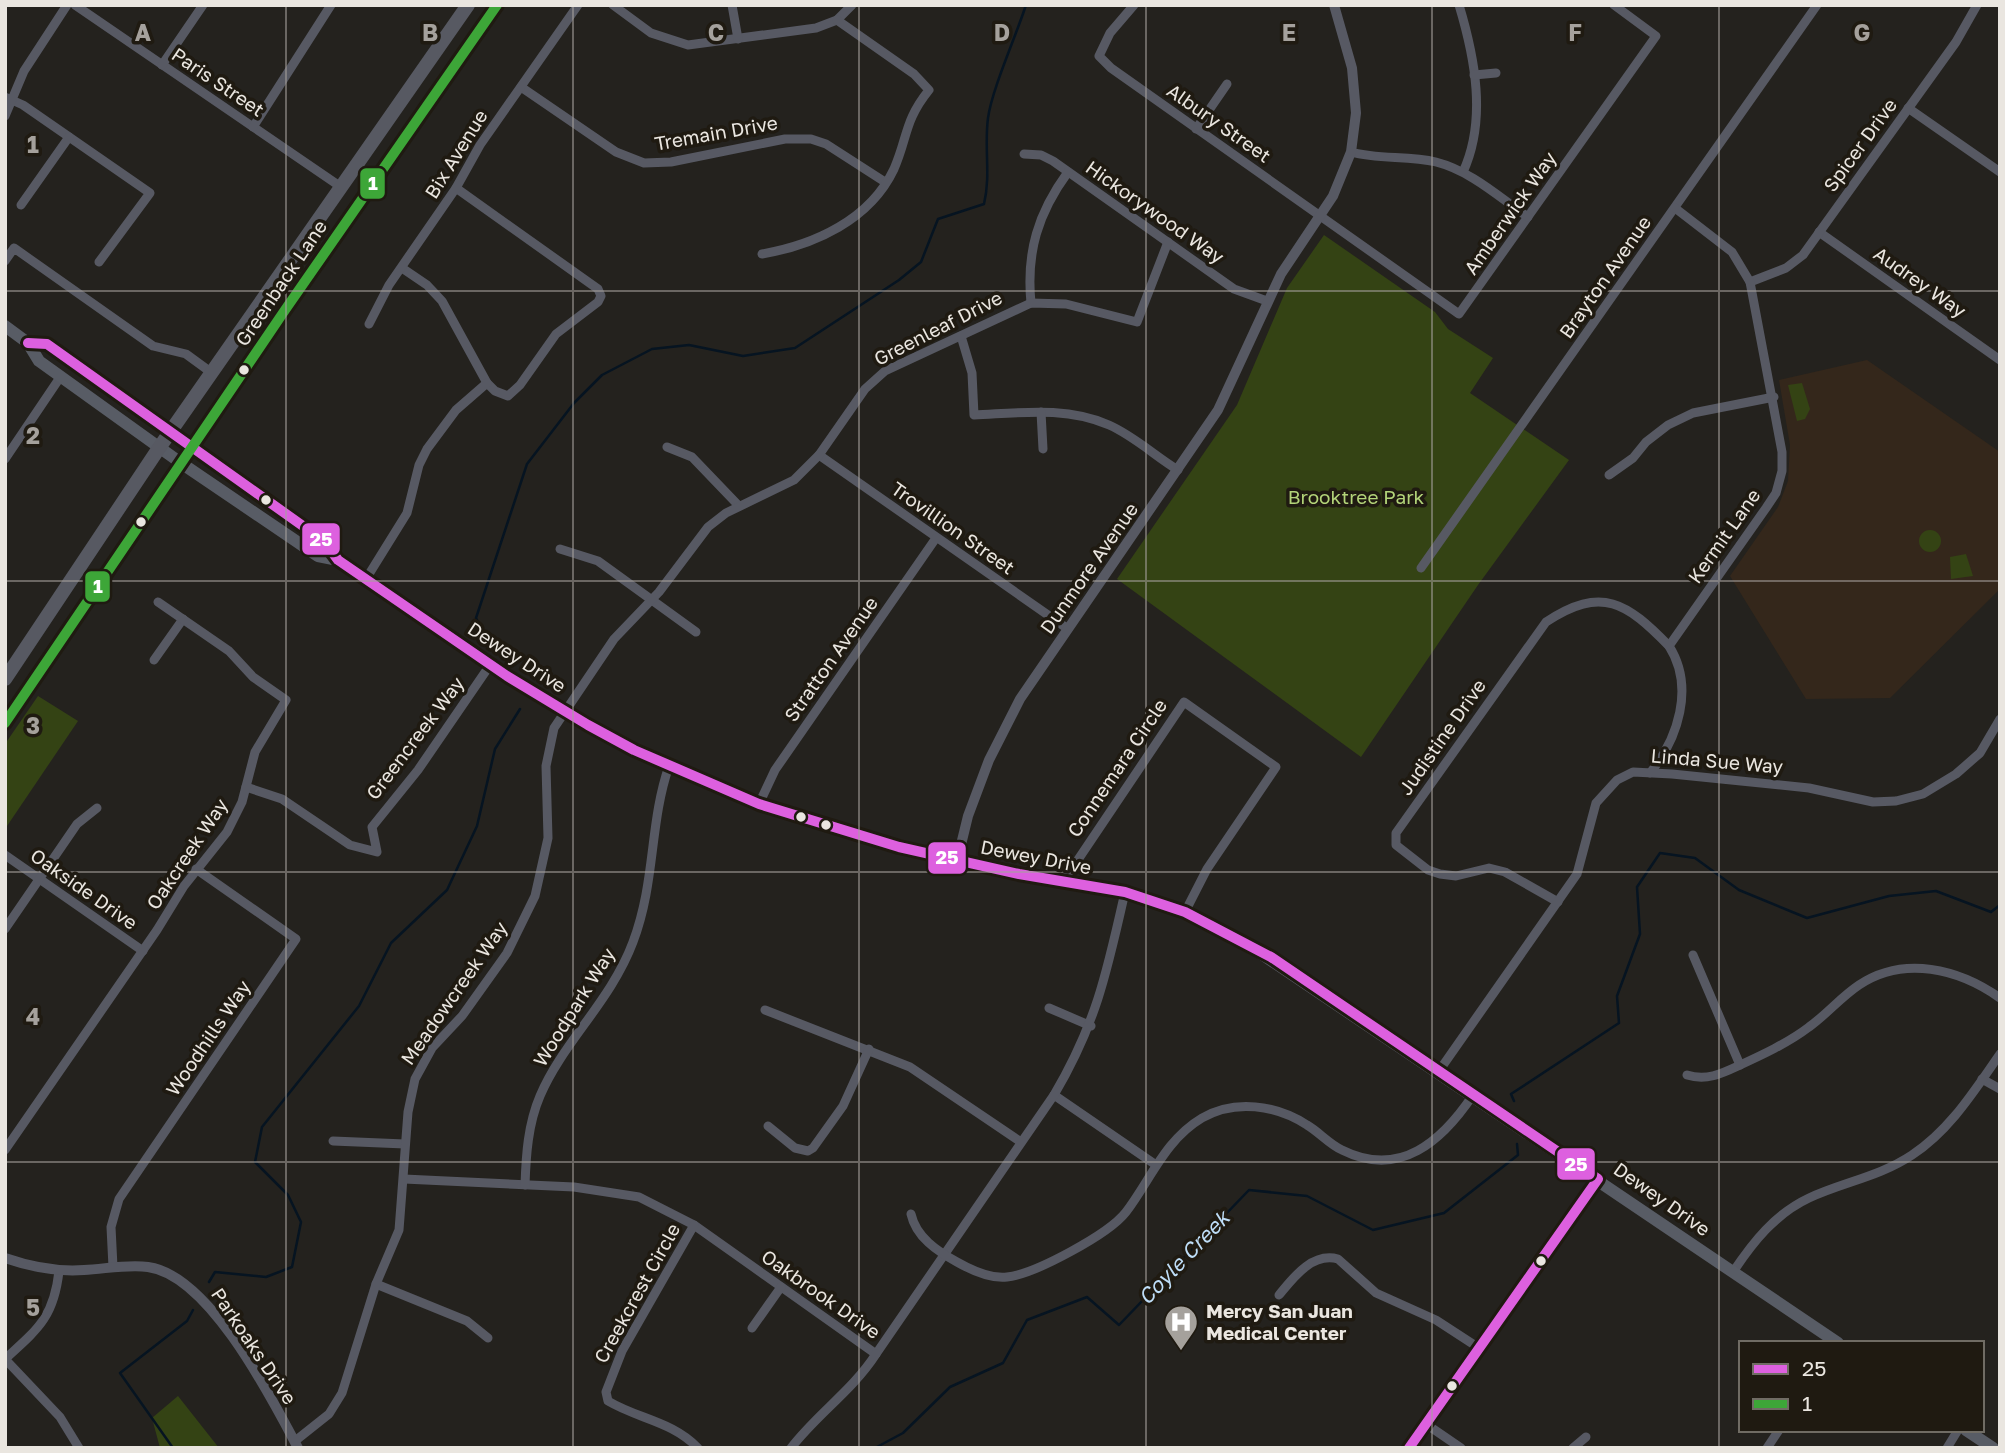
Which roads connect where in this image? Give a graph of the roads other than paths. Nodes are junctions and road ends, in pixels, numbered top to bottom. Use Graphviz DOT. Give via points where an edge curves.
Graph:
graph roads {
  1 [pos="67,5"];
  2 [pos="75,5"];
  3 [pos="203,5"];
  4 [pos="331,5"];
  5 [pos="468,5"];
  6 [pos="496,5"];
  7 [pos="578,5"];
  8 [pos="613,5"];
  9 [pos="733,5"];
  10 [pos="852,5"];
  11 [pos="1134,5"];
  12 [pos="1334,5"];
  13 [pos="1459,5"];
  14 [pos="1614,5"];
  15 [pos="1977,5"];
  16 [pos="1812,7"];
  17 [pos="837,20"];
  18 [pos="738,39"];
  19 [pos="162,65"];
  20 [pos="1496,73"];
  21 [pos="1474,75"];
  22 [pos="1227,84"];
  23 [pos="520,87"];
  24 [pos="9,98"];
  25 [pos="1909,108"];
  26 [pos="5,117"];
  27 [pos="253,127"];
  28 [pos="1196,129"];
  29 [pos="69,137"];
  30 [pos="1350,152"];
  31 [pos="1024,154"];
  32 [pos="1068,172"];
  33 [pos="1463,172"];
  34 [pos="2000,172"];
  35 [pos="885,182"];
  36 [pos="341,187"];
  37 [pos="456,188"];
  38 [pos="21,205"];
  39 [pos="1675,208"];
  40 [pos="1528,217"];
  41 [pos="1320,218"];
  42 [pos="347,221"];
  43 [pos="1819,232"];
  44 [pos="1168,242"];
  45 [pos="762,254"];
  46 [pos="5,261"];
  47 [pos="99,262"];
  48 [pos="401,268"];
  49 [pos="1750,282"];
  50 [pos="1266,301"];
  51 [pos="1031,303"];
  52 [pos="369,324"];
  53 [pos="5,326"];
  54 [pos="961,336"];
  55 [pos="28,343"];
  56 [pos="2000,360"];
  57 [pos="212,373"];
  58 [pos="61,376"];
  59 [pos="487,383"];
  60 [pos="1774,397"];
  61 [pos="1041,412"];
  62 [pos="172,431"];
  63 [pos="192,447"];
  64 [pos="667,447"];
  65 [pos="159,448"];
  66 [pos="1043,449"];
  67 [pos="819,455"];
  68 [pos="5,459"];
  69 [pos="181,463"];
  70 [pos="1178,470"];
  71 [pos="1609,475"];
  72 [pos="739,506"];
  73 [pos="936,538"];
  74 [pos="560,550"];
  75 [pos="338,560"];
  76 [pos="1421,568"];
  77 [pos="366,579"];
  78 [pos="653,599"];
  79 [pos="158,602"];
  80 [pos="183,619"];
  81 [pos="1068,629"];
  82 [pos="696,632"];
  83 [pos="1669,646"];
  84 [pos="154,660"];
  85 [pos="490,665"];
  86 [pos="5,679"];
  87 [pos="565,710"];
  88 [pos="2000,719"];
  89 [pos="5,723"];
  90 [pos="669,766"];
  91 [pos="1650,773"];
  92 [pos="246,787"];
  93 [pos="759,804"];
  94 [pos="97,808"];
  95 [pos="5,855"];
  96 [pos="957,861"];
  97 [pos="196,869"];
  98 [pos="39,880"];
  99 [pos="1063,882"];
  100 [pos="1125,892"];
  101 [pos="1558,902"];
  102 [pos="1185,912"];
  103 [pos="5,929"];
  104 [pos="143,951"];
  105 [pos="1693,955"];
  106 [pos="2000,998"];
  107 [pos="1049,1008"];
  108 [pos="765,1010"];
  109 [pos="1091,1026"];
  110 [pos="869,1049"];
  111 [pos="2000,1054"];
  112 [pos="1740,1065"];
  113 [pos="1439,1071"];
  114 [pos="1687,1075"];
  115 [pos="1982,1079"];
  116 [pos="2000,1089"];
  117 [pos="1474,1095"];
  118 [pos="1054,1096"];
  119 [pos="768,1126"];
  120 [pos="333,1141"];
  121 [pos="1021,1142"];
  122 [pos="405,1144"];
  123 [pos="5,1150"];
  124 [pos="1156,1165"];
  125 [pos="404,1179"];
  126 [pos="1598,1179"];
  127 [pos="525,1185"];
  128 [pos="911,1214"];
  129 [pos="694,1225"];
  130 [pos="945,1254"];
  131 [pos="5,1258"];
  132 [pos="113,1268"];
  133 [pos="59,1271"];
  134 [pos="1733,1272"];
  135 [pos="376,1284"];
  136 [pos="781,1287"];
  137 [pos="1279,1295"];
  138 [pos="752,1328"];
  139 [pos="488,1338"];
  140 [pos="1835,1341"];
  141 [pos="1479,1348"];
  142 [pos="876,1354"];
  143 [pos="5,1359"];
  144 [pos="1426,1424"];
  145 [pos="1778,1432"];
  146 [pos="1957,1432"];
  147 [pos="1969,1432"];
  148 [pos="1586,1437"];
  149 [pos="297,1444"];
  150 [pos="79,1448"];
  151 [pos="698,1448"];
  152 [pos="791,1448"];
  153 [pos="1409,1448"];
  154 [pos="1461,1448"];
  155 [pos="1573,1448"];
  156 [pos="1767,1448"];
  157 [pos="1947,1448"];
  158 [pos="1993,1448"];
  1 -- 24 [label="street"];
  2 -- 19 [label="street, Paris Street"];
  3 -- 19 [label="street"];
  4 -- 27 [label="street"];
  5 -- 36 [label="main road, Greenback Lane"];
  6 -- 42 [label="main road, Greenback Lane"];
  7 -- 23 [label="street, Bix Avenue"];
  8 -- 18 [label="street" via="651,33 679,44"];
  9 -- 18 [label="street"];
  10 -- 17 [label="street"];
  11 -- 28 [label="street, Albury Street" via="1110,33 1099,56"];
  12 -- 30 [label="street, Dunmore Avenue" via="1354,81"];
  13 -- 21 [label="street"];
  14 -- 40 [label="street, Amberwick Way" via="1656,36"];
  15 -- 25 [label="street, Spicer Drive"];
  16 -- 39 [label="street, Brayton Avenue"];
  17 -- 18 [label="street" via="816,28"];
  17 -- 35 [label="street" via="914,74 929,90 909,119 894,169"];
  19 -- 27 [label="street, Paris Street"];
  20 -- 21 [label="street"];
  21 -- 33 [label="street" via="1476,137"];
  22 -- 28 [label="street"];
  23 -- 35 [label="street, Tremain Drive" via="616,152 644,163 671,162 785,139 811,139"];
  23 -- 37 [label="street, Bix Avenue"];
  24 -- 26 [label="street"];
  24 -- 29 [label="street"];
  25 -- 34 [label="street"];
  25 -- 43 [label="street, Spicer Drive"];
  27 -- 36 [label="street, Paris Street"];
  28 -- 41 [label="street, Albury Street"];
  29 -- 38 [label="street"];
  29 -- 47 [label="street" via="150,193"];
  30 -- 33 [label="street" via="1433,161"];
  30 -- 41 [label="street, Dunmore Avenue"];
  31 -- 32 [label="street, Hickorywood Way" via="1047,158"];
  32 -- 44 [label="street, Hickorywood Way"];
  32 -- 51 [label="street" via="1035,230 1027,274"];
  33 -- 40 [label="street"];
  35 -- 45 [label="street" via="860,212 837,228"];
  36 -- 42 [label="main road"];
  36 -- 57 [label="main road, Greenback Lane"];
  37 -- 48 [label="street, Bix Avenue"];
  37 -- 59 [label="street" via="587,280 601,296 556,334 508,396"];
  39 -- 49 [label="street, Kermit Lane" via="1732,252"];
  39 -- 76 [label="street, Brayton Avenue"];
  40 -- 41 [label="street, Amberwick Way" via="1459,314"];
  41 -- 50 [label="street, Dunmore Avenue"];
  42 -- 63 [label="main road, Greenback Lane"];
  43 -- 49 [label="street, Spicer Drive" via="1803,255 1786,268"];
  43 -- 56 [label="street, Audrey Way"];
  44 -- 50 [label="street, Hickorywood Way" via="1234,289"];
  44 -- 51 [label="street, Greenleaf Drive" via="1138,322 1066,304"];
  46 -- 57 [label="street" via="14,248 153,345 186,354"];
  48 -- 52 [label="street, Bix Avenue"];
  48 -- 59 [label="street" via="442,301"];
  49 -- 60 [label="street, Kermit Lane"];
  50 -- 70 [label="street, Dunmore Avenue" via="1226,397"];
  51 -- 54 [label="street, Greenleaf Drive"];
  53 -- 55 [label="main road"];
  54 -- 61 [label="street" via="972,373 974,415"];
  54 -- 67 [label="street, Greenleaf Drive" via="896,364 877,378"];
  55 -- 58 [label="main road" via="39,360"];
  55 -- 62 [label="main road, Dewey Drive" via="47,344"];
  57 -- 62 [label="main road, Greenback Lane"];
  58 -- 65 [label="main road"];
  58 -- 68 [label="street"];
  59 -- 77 [label="street" via="456,410 428,449 419,465 407,513"];
  60 -- 71 [label="street" via="1693,413 1676,421"];
  60 -- 83 [label="street, Kermit Lane" via="1782,462 1776,493"];
  61 -- 66 [label="street"];
  61 -- 70 [label="street" via="1067,413 1110,426"];
  62 -- 63 [label="main road, Dewey Drive"];
  62 -- 65 [label="main road, Greenback Lane"];
  63 -- 69 [label="main road, Greenback Lane"];
  63 -- 75 [label="main road, Dewey Drive" via="324,541"];
  64 -- 72 [label="street" via="692,457"];
  65 -- 69 [label="main road"];
  65 -- 86 [label="main road, Greenback Lane"];
  67 -- 72 [label="street, Greenleaf Drive" via="783,487"];
  67 -- 73 [label="street, Trovillion Street"];
  69 -- 75 [label="main road" via="318,556"];
  69 -- 89 [label="main road, Greenback Lane"];
  70 -- 81 [label="street, Dunmore Avenue"];
  72 -- 78 [label="street, Greenleaf Drive" via="708,527"];
  73 -- 81 [label="street, Trovillion Street"];
  73 -- 93 [label="street, Stratton Avenue" via="775,770"];
  74 -- 78 [label="street" via="598,561"];
  75 -- 77 [label="main road, Dewey Drive"];
  77 -- 85 [label="main road, Dewey Drive"];
  78 -- 82 [label="street"];
  78 -- 87 [label="street, Greenleaf Drive" via="614,639"];
  79 -- 80 [label="street, Oakcreek Way"];
  80 -- 84 [label="street"];
  80 -- 92 [label="street, Oakcreek Way" via="286,700 255,752"];
  81 -- 96 [label="street, Dunmore Avenue" via="1003,729 976,792"];
  83 -- 91 [label="street" via="1679,669 1681,708 1673,738"];
  83 -- 101 [label="street, Judistine Drive" via="1639,615 1621,606 1602,602 1571,606 1554,617 1524,650 1396,833 1396,845 1428,870 1456,876 1489,868"];
  85 -- 87 [label="main road, Dewey Drive"];
  85 -- 92 [label="street, Greencreek Way" via="418,770 372,827 377,852 350,845 282,799"];
  87 -- 90 [label="main road, Dewey Drive"];
  87 -- 122 [label="street, Meadowcreek Way" via="547,751 548,838 535,897 507,953 423,1062 409,1097"];
  88 -- 91 [label="street, Linda Sue Way" via="1980,753 1956,774 1923,794 1896,801 1873,802 1810,788"];
  90 -- 93 [label="main road, Dewey Drive"];
  90 -- 127 [label="street, Woodpark Way" via="659,796 652,875 641,921 612,986 540,1096 530,1129"];
  91 -- 101 [label="street, Linda Sue Way" via="1633,772 1617,780 1595,803 1583,858"];
  92 -- 97 [label="street, Oakcreek Way" via="236,817"];
  93 -- 96 [label="main road, Dewey Drive"];
  94 -- 98 [label="street" via="77,824"];
  95 -- 98 [label="street, Oakside Drive"];
  96 -- 99 [label="main road, Dewey Drive"];
  97 -- 104 [label="street, Oakcreek Way"];
  97 -- 132 [label="street, Woodhills Way" via="296,939 119,1199 111,1227"];
  98 -- 103 [label="street"];
  98 -- 104 [label="street, Oakside Drive"];
  99 -- 100 [label="main road, Dewey Drive"];
  99 -- 102 [label="street, Connemara Circle" via="1184,702 1276,767 1207,869"];
  100 -- 102 [label="main road, Dewey Drive"];
  100 -- 109 [label="street, Oakbrook Drive"];
  101 -- 113 [label="street, Linda Sue Way"];
  102 -- 113 [label="main road, Dewey Drive" via="1270,957"];
  104 -- 123 [label="street, Oakcreek Way"];
  105 -- 112 [label="street"];
  106 -- 112 [label="street" via="1945,970 1891,971 1860,984 1809,1027"];
  107 -- 109 [label="street"];
  108 -- 110 [label="street"];
  109 -- 118 [label="street, Oakbrook Drive"];
  110 -- 119 [label="street" via="843,1106 808,1152 795,1148"];
  110 -- 121 [label="street" via="929,1077"];
  111 -- 115 [label="street"];
  112 -- 114 [label="street" via="1712,1077"];
  113 -- 117 [label="main road, Dewey Drive"];
  115 -- 116 [label="street"];
  115 -- 134 [label="street" via="1958,1113 1926,1145 1873,1177 1795,1205 1761,1234"];
  117 -- 124 [label="street" via="1435,1141 1394,1159 1353,1155 1284,1113 1245,1106 1217,1111 1189,1127"];
  117 -- 126 [label="main road, Dewey Drive"];
  118 -- 121 [label="street, Oakbrook Drive"];
  118 -- 124 [label="street"];
  120 -- 122 [label="street"];
  121 -- 130 [label="street, Oakbrook Drive"];
  122 -- 125 [label="street, Meadowcreek Way"];
  124 -- 130 [label="street" via="1126,1212 1105,1233 1020,1274 995,1277"];
  125 -- 127 [label="street, Oakbrook Drive"];
  125 -- 135 [label="street, Meadowcreek Way" via="399,1230"];
  126 -- 134 [label="main road, Dewey Drive"];
  126 -- 141 [label="street"];
  127 -- 129 [label="street, Oakbrook Drive" via="618,1191 658,1204"];
  128 -- 130 [label="street" via="919,1234"];
  129 -- 136 [label="street, Oakbrook Drive"];
  129 -- 151 [label="street, Creekcrest Circle" via="622,1351 606,1392 608,1401 671,1427"];
  130 -- 142 [label="street, Oakbrook Drive"];
  131 -- 133 [label="street, Parkoaks Drive"];
  132 -- 133 [label="street, Parkoaks Drive"];
  132 -- 149 [label="street, Parkoaks Drive" via="164,1271 197,1292 246,1360"];
  133 -- 143 [label="street" via="47,1318"];
  134 -- 140 [label="main road, Dewey Drive"];
  135 -- 139 [label="street" via="467,1321"];
  135 -- 149 [label="street, Meadowcreek Way" via="336,1404"];
  136 -- 138 [label="street"];
  136 -- 142 [label="street, Oakbrook Drive"];
  137 -- 141 [label="street" via="1307,1266 1331,1257 1376,1293 1436,1320"];
  141 -- 144 [label="street"];
  142 -- 152 [label="street" via="855,1384"];
  143 -- 150 [label="street" via="69,1429"];
  144 -- 153 [label="street"];
  144 -- 154 [label="street"];
  145 -- 156 [label="street"];
  146 -- 157 [label="street"];
  147 -- 158 [label="main road"];
  148 -- 155 [label="street"];
}
